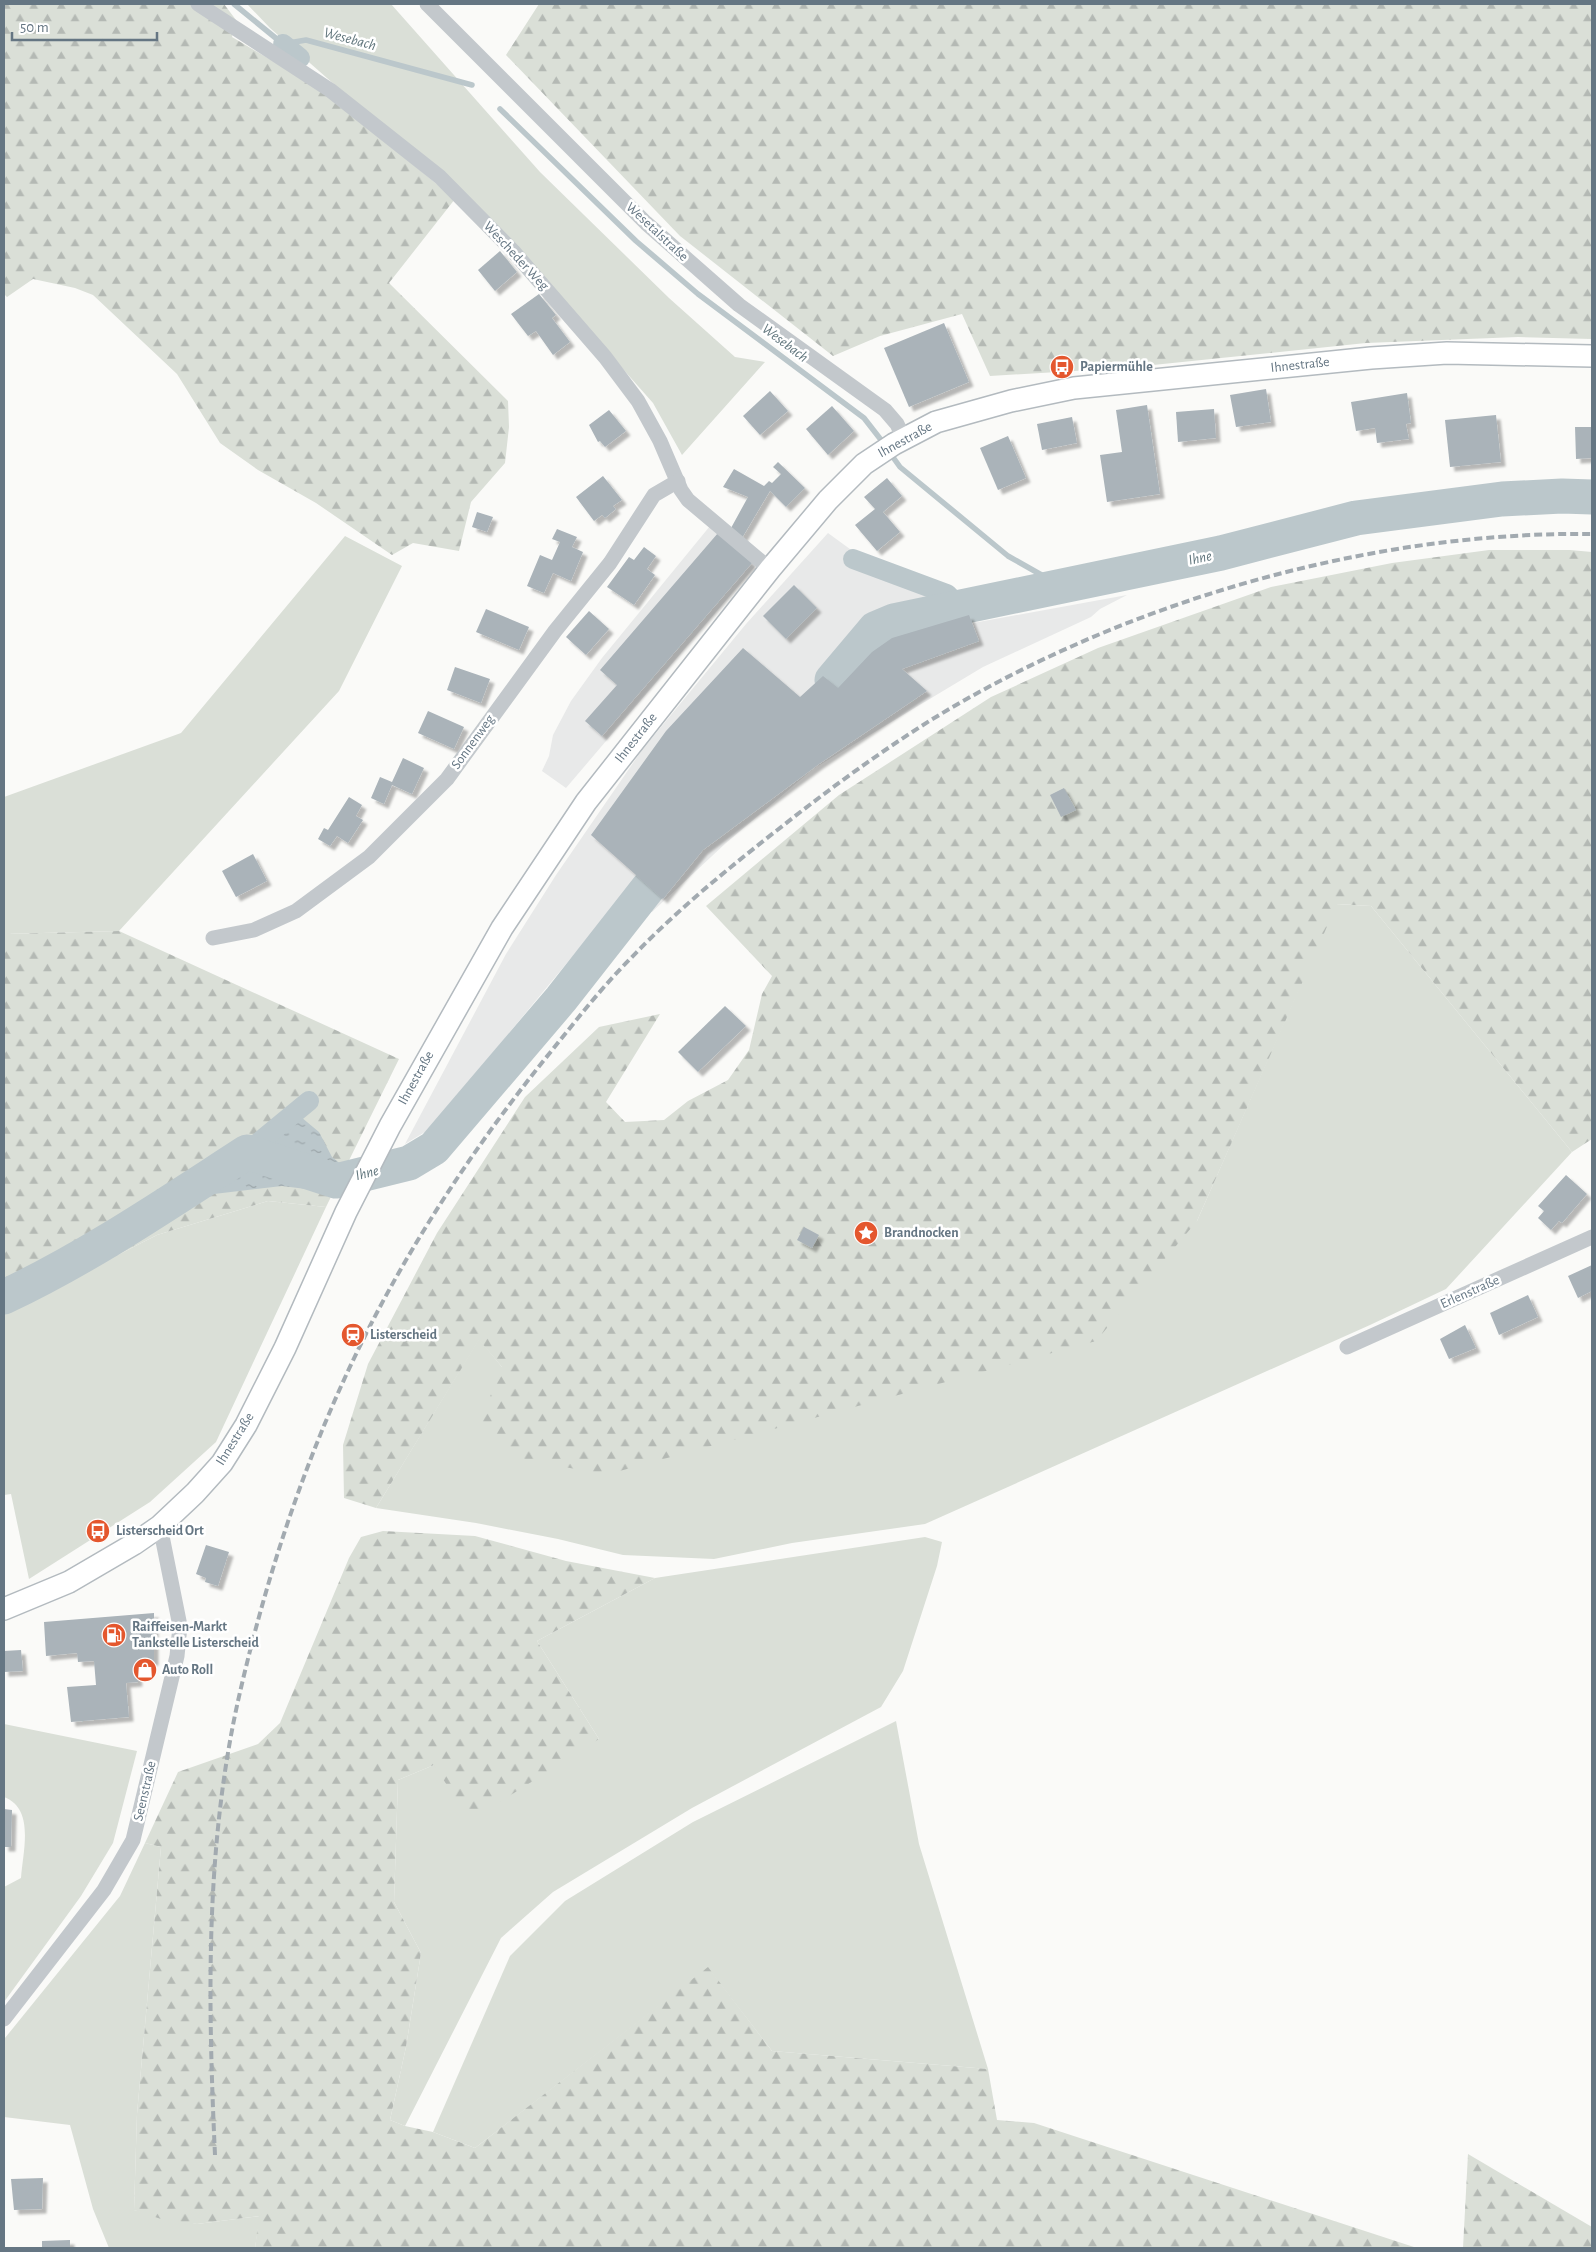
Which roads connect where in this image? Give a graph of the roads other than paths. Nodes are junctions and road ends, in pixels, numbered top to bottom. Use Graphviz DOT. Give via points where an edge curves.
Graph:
graph roads {
  1 [pos="198,4"];
  2 [pos="427,4"];
  3 [pos="1592,356"];
  4 [pos="893,445"];
  5 [pos="678,481"];
  6 [pos="770,569"];
  7 [pos="213,938"];
  8 [pos="1592,1237"];
  9 [pos="1347,1346"];
  10 [pos="160,1526"];
  11 [pos="4,1609"];
  12 [pos="4,2019"];
  1 -- 5 [label="street, Wescheder Weg" via="330,90 440,177 513,251 605,358 638,401"];
  2 -- 4 [label="street, Wesetalstraße" via="646,223 739,305 885,410 897,424"];
  3 -- 4 [label="main road, Ihnestraße" via="1522,353 1371,358 1074,388 936,422"];
  4 -- 6 [label="main road, Ihnestraße" via="846,481"];
  5 -- 6 [label="street, Wescheder Weg" via="688,500"];
  5 -- 7 [label="street, Sonnenweg" via="654,495 610,563 555,631 447,779 369,857 296,911 254,930"];
  6 -- 10 [label="main road, Ihnestraße" via="581,810 502,928 380,1145 246,1425 222,1463 196,1493"];
  8 -- 9 [label="street, Erlenstraße"];
  10 -- 11 [label="main road, Ihnestraße" via="70,1582"];
  10 -- 12 [label="street, Seenstraße" via="180,1626 176,1656 133,1840 104,1890"];
}
